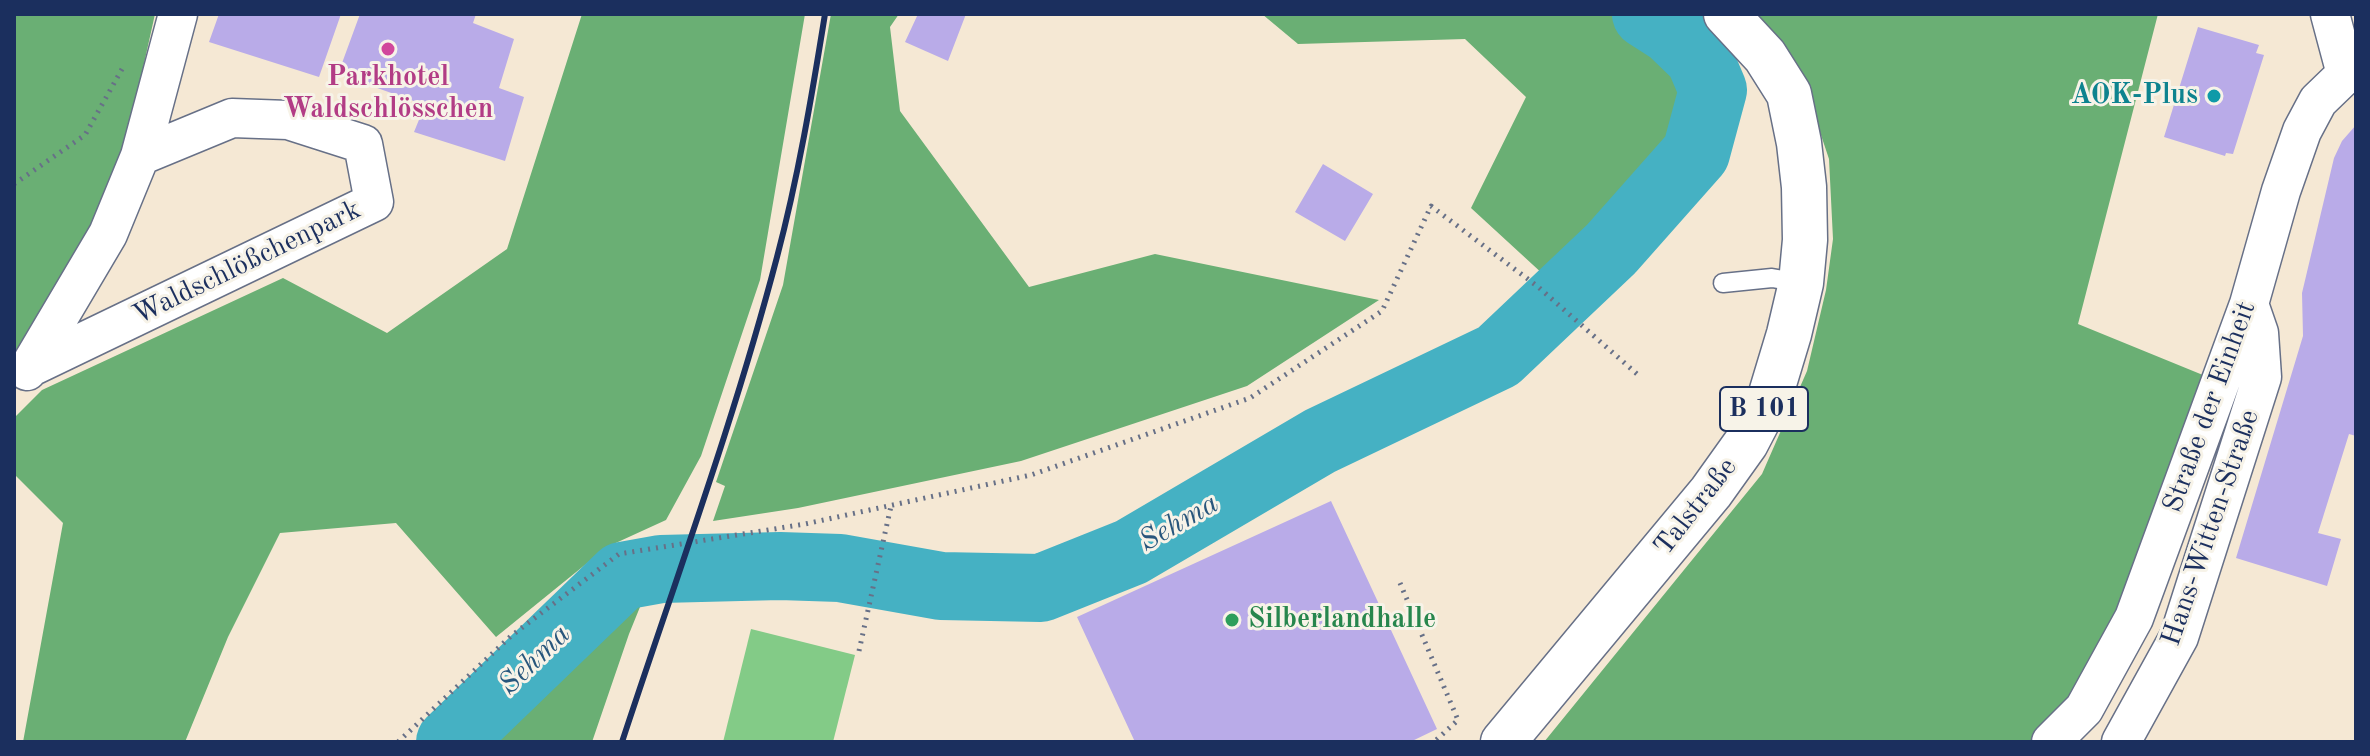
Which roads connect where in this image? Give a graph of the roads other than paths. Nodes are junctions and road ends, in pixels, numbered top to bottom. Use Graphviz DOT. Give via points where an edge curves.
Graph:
graph roads {
  1 [pos="178,14"];
  2 [pos="1726,14"];
  3 [pos="2330,14"];
  4 [pos="2351,73"];
  5 [pos="140,156"];
  6 [pos="1723,283"];
  7 [pos="1801,283"];
  8 [pos="2249,304"];
  9 [pos="22,376"];
  10 [pos="1503,742"];
  11 [pos="2051,742"];
  12 [pos="2121,742"];
  1 -- 5 [label="street"];
  2 -- 7 [label="main road, Talstraße / B 101" via="1765,56 1789,94 1804,187"];
  3 -- 4 [label="street"];
  4 -- 8 [label="street, Straße der Einheit" via="2318,101 2302,131"];
  5 -- 9 [label="street" via="108,234"];
  5 -- 9 [label="street, Waldschlößchenpark" via="232,118 288,120 363,144 374,202"];
  6 -- 7 [label="lane" via="1772,278"];
  7 -- 10 [label="main road, Talstraße / B 101" via="1770,397 1746,443"];
  8 -- 11 [label="street, Straße der Einheit" via="2134,618 2084,709"];
  8 -- 12 [label="street, Hans-Witten-Straße" via="2259,333 2262,377 2179,637"];
}
